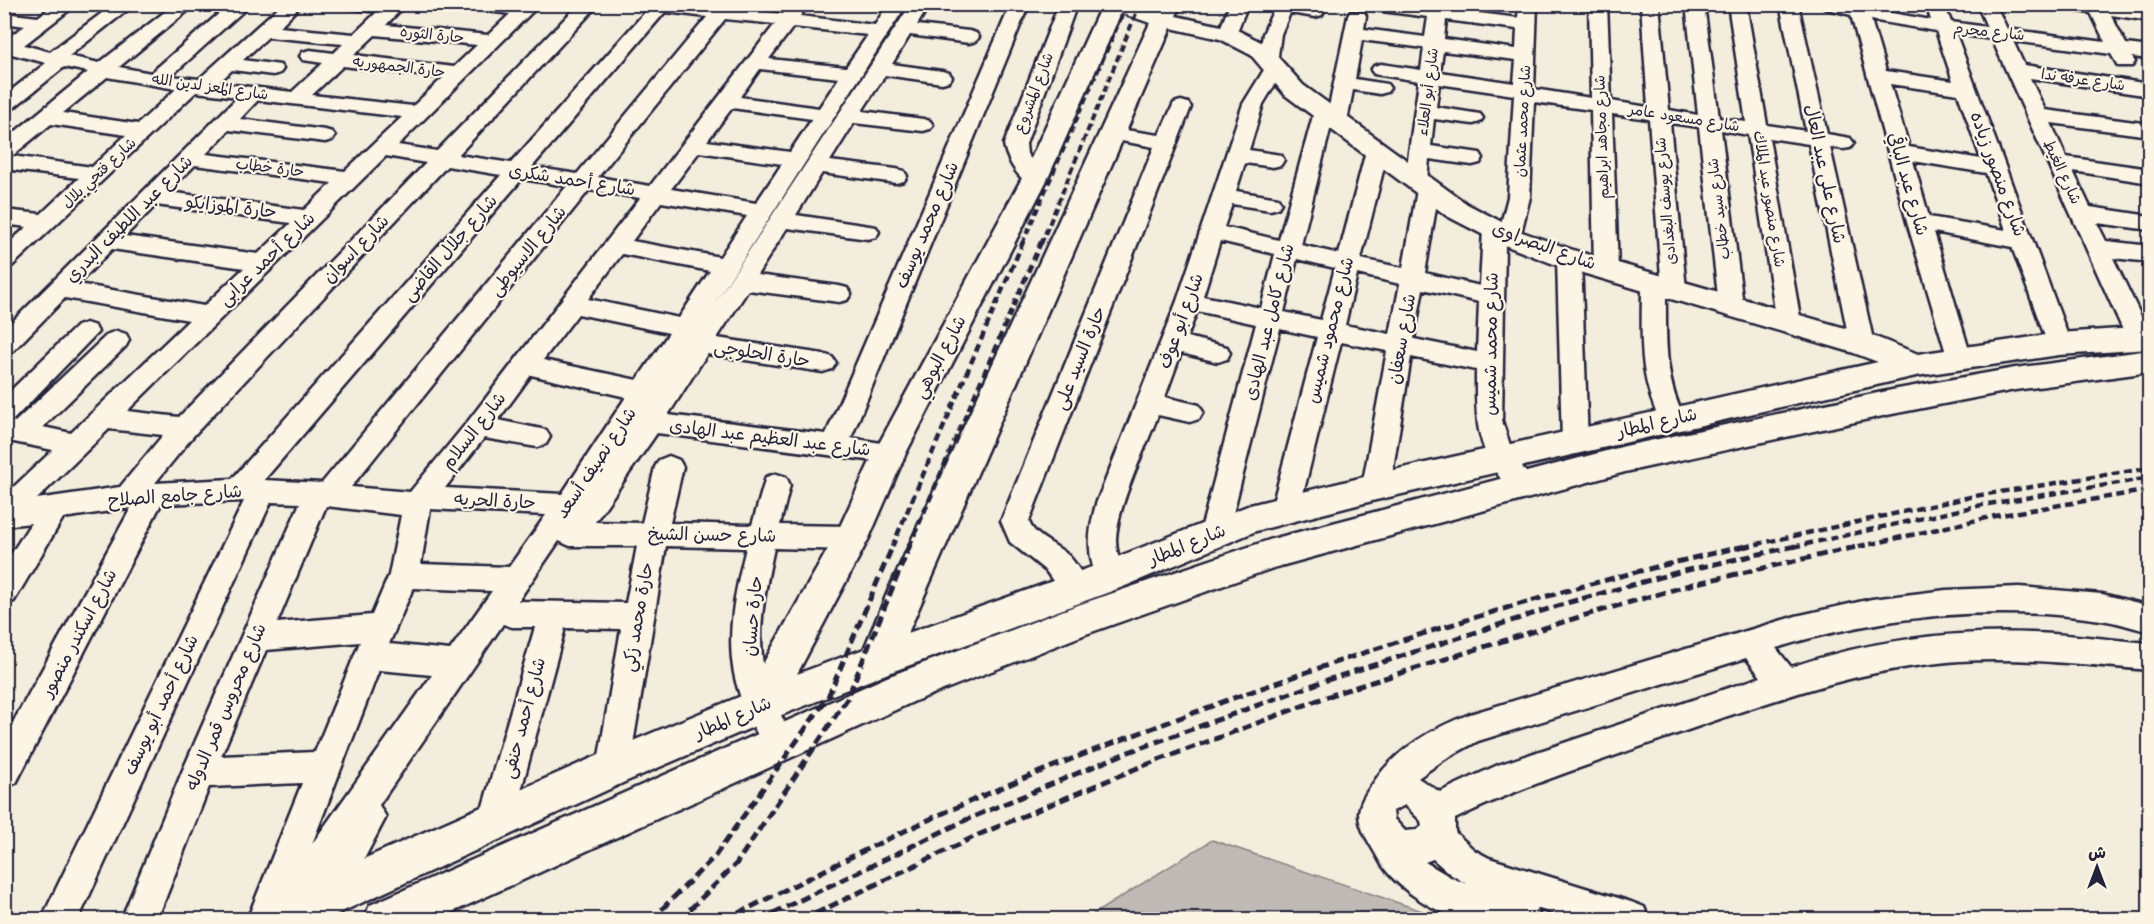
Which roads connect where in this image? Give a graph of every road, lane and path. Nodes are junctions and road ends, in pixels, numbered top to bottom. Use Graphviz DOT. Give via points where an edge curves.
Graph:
graph roads {
  1 [pos="68,4"];
  2 [pos="126,4"];
  3 [pos="187,4"];
  4 [pos="242,4"];
  5 [pos="293,4"];
  6 [pos="356,4"];
  7 [pos="473,4"];
  8 [pos="590,4"];
  9 [pos="921,4"];
  10 [pos="1020,4"];
  11 [pos="1068,4"];
  12 [pos="1116,4"];
  13 [pos="1239,4"];
  14 [pos="1360,4"];
  15 [pos="1374,4"];
  16 [pos="1599,4"];
  17 [pos="1650,4"];
  18 [pos="1695,4"];
  19 [pos="1737,4"];
  20 [pos="1789,4"];
  21 [pos="1830,4"];
  22 [pos="1935,4"];
  23 [pos="1986,4"];
  24 [pos="2066,4"];
  25 [pos="651,5"];
  26 [pos="1284,6"];
  27 [pos="2097,6"];
  28 [pos="394,7"];
  29 [pos="528,7"];
  30 [pos="723,9"];
  31 [pos="1439,9"];
  32 [pos="1863,9"];
  33 [pos="1315,11"];
  34 [pos="794,12"];
  35 [pos="1167,12"];
  36 [pos="1528,15"];
  37 [pos="2150,15"];
  38 [pos="5,18"];
  39 [pos="894,22"];
  40 [pos="43,23"];
  41 [pos="1943,27"];
  42 [pos="264,30"];
  43 [pos="1354,33"];
  44 [pos="1998,33"];
  45 [pos="365,34"];
  46 [pos="1227,34"];
  47 [pos="969,38"];
  48 [pos="493,41"];
  49 [pos="1434,44"];
  50 [pos="2119,48"];
  51 [pos="8,50"];
  52 [pos="2150,53"];
  53 [pos="310,56"];
  54 [pos="1526,57"];
  55 [pos="56,60"];
  56 [pos="339,60"];
  57 [pos="756,63"];
  58 [pos="227,64"];
  59 [pos="1272,64"];
  60 [pos="273,69"];
  61 [pos="881,69"];
  62 [pos="103,70"];
  63 [pos="2016,70"];
  64 [pos="459,74"];
  65 [pos="853,74"];
  66 [pos="1878,76"];
  67 [pos="942,77"];
  68 [pos="1429,77"];
  69 [pos="156,80"];
  70 [pos="1344,83"];
  71 [pos="198,85"];
  72 [pos="1966,89"];
  73 [pos="2144,89"];
  74 [pos="1524,92"];
  75 [pos="254,93"];
  76 [pos="297,98"];
  77 [pos="727,101"];
  78 [pos="4,106"];
  79 [pos="357,106"];
  80 [pos="1601,106"];
  81 [pos="1181,107"];
  82 [pos="2150,108"];
  83 [pos="1425,112"];
  84 [pos="418,113"];
  85 [pos="838,115"];
  86 [pos="1659,115"];
  87 [pos="2036,115"];
  88 [pos="1331,116"];
  89 [pos="46,117"];
  90 [pos="1473,118"];
  91 [pos="1709,122"];
  92 [pos="224,123"];
  93 [pos="923,125"];
  94 [pos="144,130"];
  95 [pos="1758,130"];
  96 [pos="2150,130"];
  97 [pos="1112,134"];
  98 [pos="1818,139"];
  99 [pos="1166,143"];
  100 [pos="1843,143"];
  101 [pos="694,145"];
  102 [pos="382,149"];
  103 [pos="1377,151"];
  104 [pos="1420,151"];
  105 [pos="4,152"];
  106 [pos="1899,152"];
  107 [pos="1237,155"];
  108 [pos="190,158"];
  109 [pos="442,159"];
  110 [pos="1472,159"];
  111 [pos="1273,160"];
  112 [pos="4,162"];
  113 [pos="2058,162"];
  114 [pos="807,163"];
  115 [pos="1996,168"];
  116 [pos="517,171"];
  117 [pos="98,174"];
  118 [pos="896,176"];
  119 [pos="2150,176"];
  120 [pos="351,178"];
  121 [pos="1035,178"];
  122 [pos="584,182"];
  123 [pos="1422,185"];
  124 [pos="657,193"];
  125 [pos="1224,196"];
  126 [pos="151,197"];
  127 [pos="1270,203"];
  128 [pos="2081,213"];
  129 [pos="772,215"];
  130 [pos="4,217"];
  131 [pos="310,218"];
  132 [pos="46,222"];
  133 [pos="1918,222"];
  134 [pos="2150,223"];
  135 [pos="868,232"];
  136 [pos="1212,232"];
  137 [pos="1502,233"];
  138 [pos="107,241"];
  139 [pos="2023,241"];
  140 [pos="617,246"];
  141 [pos="2096,248"];
  142 [pos="1287,250"];
  143 [pos="2150,254"];
  144 [pos="1569,259"];
  145 [pos="4,261"];
  146 [pos="263,263"];
  147 [pos="1347,263"];
  148 [pos="1606,269"];
  149 [pos="734,273"];
  150 [pos="1412,278"];
  151 [pos="1664,286"];
  152 [pos="59,289"];
  153 [pos="839,294"];
  154 [pos="1492,297"];
  155 [pos="1189,301"];
  156 [pos="572,304"];
  157 [pos="1731,305"];
  158 [pos="209,315"];
  159 [pos="1270,318"];
  160 [pos="1789,323"];
  161 [pos="1330,331"];
  162 [pos="86,332"];
  163 [pos="693,336"];
  164 [pos="117,340"];
  165 [pos="1173,342"];
  166 [pos="2059,344"];
  167 [pos="4,345"];
  168 [pos="1401,345"];
  169 [pos="2146,346"];
  170 [pos="1218,353"];
  171 [pos="1958,357"];
  172 [pos="1864,360"];
  173 [pos="823,363"];
  174 [pos="1489,364"];
  175 [pos="525,365"];
  176 [pos="644,391"];
  177 [pos="1892,402"];
  178 [pos="1149,403"];
  179 [pos="1190,412"];
  180 [pos="102,418"];
  181 [pos="1672,419"];
  182 [pos="649,422"];
  183 [pos="10,426"];
  184 [pos="478,427"];
  185 [pos="185,428"];
  186 [pos="537,437"];
  187 [pos="1575,443"];
  188 [pos="76,444"];
  189 [pos="834,446"];
  190 [pos="890,453"];
  191 [pos="669,467"];
  192 [pos="1512,473"];
  193 [pos="776,485"];
  194 [pos="1376,488"];
  195 [pos="251,490"];
  196 [pos="140,496"];
  197 [pos="322,496"];
  198 [pos="419,500"];
  199 [pos="54,509"];
  200 [pos="1285,510"];
  201 [pos="4,514"];
  202 [pos="570,519"];
  203 [pos="1214,533"];
  204 [pos="653,534"];
  205 [pos="764,537"];
  206 [pos="852,538"];
  207 [pos="404,575"];
  208 [pos="1110,576"];
  209 [pos="516,580"];
  210 [pos="1075,589"];
  211 [pos="4,592"];
  212 [pos="512,614"];
  213 [pos="553,615"];
  214 [pos="637,616"];
  215 [pos="2150,619"];
  216 [pos="382,627"];
  217 [pos="256,638"];
  218 [pos="1752,642"];
  219 [pos="369,656"];
  220 [pos="2150,657"];
  221 [pos="878,660"];
  222 [pos="458,664"];
  223 [pos="1785,683"];
  224 [pos="760,706"];
  225 [pos="779,744"];
  226 [pos="324,767"];
  227 [pos="613,768"];
  228 [pos="4,772"];
  229 [pos="198,772"];
  230 [pos="1384,795"];
  231 [pos="496,820"];
  232 [pos="1436,823"];
  233 [pos="1385,836"];
  234 [pos="327,895"];
  235 [pos="274,918"];
  236 [pos="59,920"];
  237 [pos="139,920"];
  238 [pos="385,920"];
  239 [pos="1523,920"];
  240 [pos="1631,920"];
  1 -- 40 [label="street"];
  2 -- 55 [label="street"];
  3 -- 62 [label="street"];
  4 -- 69 [label="street"];
  5 -- 42 [label="street, شارع فتحي بلال"];
  6 -- 28 [label="street"];
  7 -- 29 [label="street"];
  8 -- 109 [label="street, شارع اسوان"];
  9 -- 39 [label="street, شارع نصيف أسعد"];
  10 -- 189 [label="street, شارع محمد يوسف"];
  11 -- 121 [label="street, شارع المشروع" via="1015,144 1016,155"];
  12 -- 35 [label="street, شارع البصراوى"];
  12 -- 121 [label="street, شارع البوهي"];
  13 -- 46 [label="street"];
  14 -- 43 [label="street, شارع كامل عبد الهادى"];
  15 -- 31 [label="street"];
  16 -- 80 [label="street, شارع مجاهد ابراهيم"];
  17 -- 86 [label="street, شارع يوسف البغدادى"];
  18 -- 91 [label="street, شارع سيد خطاب"];
  19 -- 95 [label="street, شارع منصور عبد الملاك"];
  20 -- 98 [label="street, شارع على عبد العال"];
  21 -- 32 [label="street, شارع محرم"];
  22 -- 41 [label="street, شارع منصور زياده"];
  23 -- 44 [label="street, شارع الغيط"];
  24 -- 27 [label="street"];
  25 -- 30 [label="street"];
  25 -- 116 [label="street, شارع جلال القاضى"];
  26 -- 33 [label="street"];
  26 -- 59 [label="street" via="1272,34"];
  27 -- 37 [label="street"];
  27 -- 50 [label="street"];
  28 -- 45 [label="street"];
  29 -- 48 [label="street, شارع أحمد عرابى"];
  30 -- 34 [label="street"];
  30 -- 122 [label="street, شارع الاسيوطى"];
  31 -- 36 [label="street"];
  31 -- 49 [label="street, شارع أبو العلاء"];
  32 -- 41 [label="street, شارع محرم"];
  32 -- 66 [label="street, شارع عبد الباقي"];
  34 -- 39 [label="street"];
  34 -- 57 [label="street, شارع السلام"];
  35 -- 46 [label="street, شارع البصراوى"];
  35 -- 97 [label="street"];
  36 -- 54 [label="street, شارع محمد عثمان"];
  38 -- 40 [label="street"];
  39 -- 47 [label="street"];
  39 -- 61 [label="street, شارع نصيف أسعد"];
  39 -- 65 [label="street, شارع نصيف أسعد"];
  40 -- 51 [label="street"];
  41 -- 44 [label="street, شارع محرم"];
  41 -- 72 [label="street, شارع منصور زياده"];
  42 -- 45 [label="street, حارة الثوره"];
  42 -- 58 [label="street, شارع فتحي بلال"];
  43 -- 49 [label="street"];
  43 -- 70 [label="street, شارع كامل عبد الهادى"];
  44 -- 50 [label="street, شارع محرم"];
  44 -- 63 [label="street, شارع الغيط"];
  45 -- 48 [label="street, حارة الثوره"];
  45 -- 56 [label="street"];
  46 -- 59 [label="street, شارع البصراوى" via="1260,50"];
  48 -- 64 [label="street, شارع أحمد عرابى"];
  49 -- 54 [label="street"];
  49 -- 68 [label="street, شارع أبو العلاء"];
  50 -- 52 [label="street, شارع محرم"];
  50 -- 73 [label="street"];
  51 -- 55 [label="street, شارع المعز لدين الله"];
  53 -- 56 [label="street, حارة الجمهوريه"];
  54 -- 74 [label="street, شارع محمد عثمان"];
  55 -- 62 [label="street, شارع المعز لدين الله"];
  55 -- 78 [label="street"];
  56 -- 64 [label="street, حارة الجمهوريه"];
  56 -- 76 [label="street"];
  57 -- 65 [label="street"];
  57 -- 77 [label="street, شارع السلام"];
  58 -- 60 [label="street"];
  58 -- 71 [label="street, شارع فتحي بلال"];
  59 -- 88 [label="street, شارع البصراوى" via="1294,90"];
  59 -- 107 [label="street, شارع أبو عوف" via="1252,104"];
  61 -- 67 [label="street"];
  61 -- 85 [label="street, شارع نصيف أسعد"];
  62 -- 69 [label="street, شارع المعز لدين الله"];
  62 -- 89 [label="street"];
  63 -- 73 [label="street, شارع عرفه ندا"];
  63 -- 87 [label="street, شارع الغيط"];
  64 -- 84 [label="street, شارع أحمد عرابى"];
  65 -- 85 [label="street, شارع نصيف أسعد"];
  66 -- 72 [label="street"];
  66 -- 106 [label="street, شارع عبد الباقي"];
  68 -- 70 [label="street, شارع مسعود عامر"];
  68 -- 74 [label="street, شارع مسعود عامر"];
  68 -- 83 [label="street, شارع أبو العلاء"];
  69 -- 71 [label="street, شارع المعز لدين الله"];
  70 -- 88 [label="street, شارع كامل عبد الهادى"];
  71 -- 75 [label="street, شارع المعز لدين الله"];
  71 -- 94 [label="street, شارع فتحي بلال"];
  72 -- 115 [label="street, شارع منصور زياده"];
  73 -- 82 [label="street"];
  74 -- 80 [label="street, شارع مسعود عامر"];
  74 -- 137 [label="street, شارع محمد عثمان" via="1519,198"];
  75 -- 76 [label="street, شارع المعز لدين الله"];
  75 -- 92 [label="street, شارع عبد اللطيف البدري"];
  76 -- 79 [label="street, شارع المعز لدين الله"];
  77 -- 85 [label="street"];
  77 -- 101 [label="street, شارع السلام"];
  79 -- 84 [label="street, شارع المعز لدين الله"];
  79 -- 92 [label="street" via="319,141"];
  80 -- 86 [label="street, شارع مسعود عامر"];
  80 -- 148 [label="street, شارع مجاهد ابراهيم"];
  81 -- 99 [label="street, حارة السيد على"];
  83 -- 90 [label="street"];
  83 -- 104 [label="street, شارع أبو العلاء"];
  84 -- 102 [label="street, شارع أحمد عرابى"];
  85 -- 93 [label="street"];
  85 -- 114 [label="street, شارع نصيف أسعد"];
  86 -- 91 [label="street, شارع مسعود عامر"];
  86 -- 151 [label="street, شارع يوسف البغدادى"];
  87 -- 96 [label="street"];
  87 -- 113 [label="street, شارع الغيط"];
  88 -- 103 [label="street, شارع البصراوى"];
  88 -- 142 [label="street, شارع كامل عبد الهادى"];
  89 -- 94 [label="street"];
  89 -- 105 [label="street"];
  91 -- 95 [label="street, شارع مسعود عامر"];
  91 -- 157 [label="street, شارع سيد خطاب"];
  92 -- 108 [label="street, شارع عبد اللطيف البدري"];
  94 -- 117 [label="street, شارع فتحي بلال"];
  95 -- 98 [label="street, شارع مسعود عامر"];
  95 -- 160 [label="street, شارع منصور عبد الملاك"];
  97 -- 99 [label="street"];
  97 -- 221 [label="street"];
  98 -- 100 [label="street, شارع مسعود عامر"];
  98 -- 172 [label="street, شارع على عبد العال"];
  99 -- 210 [label="street, حارة السيد على" via="1015,521 1020,536 1052,557"];
  101 -- 114 [label="street"];
  101 -- 124 [label="street, شارع السلام"];
  102 -- 109 [label="street, شارع أحمد شكرى"];
  102 -- 120 [label="street, شارع أحمد عرابى"];
  103 -- 123 [label="street, شارع البصراوى"];
  103 -- 147 [label="street, شارع محمود شميس"];
  104 -- 110 [label="street"];
  104 -- 123 [label="street, شارع أبو العلاء"];
  106 -- 115 [label="street"];
  106 -- 133 [label="street, شارع عبد الباقي"];
  107 -- 111 [label="street"];
  107 -- 125 [label="street, شارع أبو عوف"];
  108 -- 120 [label="street, حارة خطاب"];
  108 -- 126 [label="street, شارع عبد اللطيف البدري"];
  109 -- 116 [label="street, شارع أحمد شكرى"];
  109 -- 185 [label="street, شارع اسوان"];
  112 -- 117 [label="street"];
  113 -- 119 [label="street"];
  113 -- 128 [label="street, شارع الغيط"];
  114 -- 118 [label="street"];
  114 -- 129 [label="street, شارع نصيف أسعد"];
  115 -- 139 [label="street, شارع منصور زياده"];
  116 -- 122 [label="street, شارع أحمد شكرى"];
  116 -- 195 [label="street, شارع جلال القاضى"];
  117 -- 132 [label="street, شارع فتحي بلال"];
  120 -- 131 [label="street, شارع أحمد عرابى"];
  121 -- 190 [label="street, شارع البوهي"];
  122 -- 124 [label="street, شارع أحمد شكرى"];
  122 -- 197 [label="street, شارع الاسيوطى"];
  123 -- 137 [label="street, شارع البصراوى" via="1457,210"];
  123 -- 150 [label="street, شارع سعفان"];
  124 -- 129 [label="street, شارع أحمد شكرى"];
  124 -- 140 [label="street, شارع السلام"];
  125 -- 127 [label="street"];
  125 -- 136 [label="street, شارع أبو عوف"];
  126 -- 131 [label="street, حارة الموزايكو"];
  126 -- 138 [label="street, شارع عبد اللطيف البدري"];
  128 -- 134 [label="street"];
  128 -- 141 [label="street, شارع الغيط"];
  129 -- 135 [label="street, شارع أحمد شكرى"];
  129 -- 149 [label="street, شارع نصيف أسعد"];
  130 -- 132 [label="street"];
  131 -- 146 [label="street, شارع أحمد عرابى"];
  132 -- 145 [label="street, شارع فتحي بلال"];
  133 -- 139 [label="street"];
  133 -- 171 [label="street, شارع عبد الباقي"];
  136 -- 142 [label="street"];
  136 -- 155 [label="street, شارع أبو عوف"];
  137 -- 144 [label="street, شارع البصراوى"];
  137 -- 154 [label="street, شارع محمد شميس"];
  138 -- 146 [label="street"];
  138 -- 152 [label="street, شارع عبد اللطيف البدري"];
  139 -- 166 [label="street, شارع منصور زياده"];
  140 -- 149 [label="street"];
  140 -- 156 [label="street, شارع السلام"];
  141 -- 143 [label="street"];
  141 -- 169 [label="street, شارع الغيط"];
  142 -- 147 [label="street"];
  142 -- 159 [label="street, شارع كامل عبد الهادى"];
  144 -- 148 [label="street, شارع البصراوى"];
  144 -- 187 [label="street"];
  146 -- 158 [label="street, شارع أحمد عرابى"];
  147 -- 150 [label="street"];
  147 -- 161 [label="street, شارع محمود شميس"];
  148 -- 151 [label="street, شارع البصراوى"];
  149 -- 153 [label="street"];
  149 -- 163 [label="street, شارع نصيف أسعد"];
  150 -- 154 [label="street"];
  150 -- 168 [label="street, شارع سعفان"];
  151 -- 157 [label="street, شارع البصراوى"];
  151 -- 181 [label="street, شارع يوسف البغدادى" via="1656,377 1659,394"];
  152 -- 158 [label="street"];
  152 -- 167 [label="street, شارع عبد اللطيف البدري"];
  154 -- 174 [label="street, شارع محمد شميس"];
  155 -- 159 [label="street"];
  155 -- 165 [label="street, شارع أبو عوف"];
  156 -- 163 [label="street, حارة الحلوجى"];
  156 -- 175 [label="street, شارع السلام"];
  157 -- 160 [label="street, شارع البصراوى"];
  158 -- 180 [label="street, شارع أحمد عرابى"];
  159 -- 161 [label="street"];
  159 -- 203 [label="street, شارع كامل عبد الهادى"];
  160 -- 172 [label="street, شارع البصراوى"];
  161 -- 168 [label="street"];
  161 -- 200 [label="street, شارع محمود شميس"];
  162 -- 183 [label="street"];
  163 -- 173 [label="street, حارة الحلوجى"];
  163 -- 176 [label="street, شارع نصيف أسعد"];
  163 -- 182 [label="street, شارع نصيف أسعد"];
  164 -- 183 [label="street"];
  165 -- 170 [label="street"];
  165 -- 178 [label="street, شارع أبو عوف"];
  166 -- 169 [label="street, شارع المطار"];
  166 -- 171 [label="street, شارع المطار"];
  168 -- 174 [label="street"];
  168 -- 194 [label="street, شارع سعفان"];
  169 -- 177 [label="street, شارع المطار" via="2014,379"];
  171 -- 172 [label="street, شارع المطار" via="1916,365"];
  172 -- 177 [label="street"];
  172 -- 181 [label="street, شارع المطار"];
  174 -- 192 [label="street, شارع محمد شميس" via="1489,421 1494,443"];
  175 -- 176 [label="street"];
  175 -- 184 [label="street, شارع السلام"];
  176 -- 202 [label="street, شارع نصيف أسعد"];
  177 -- 192 [label="street, شارع المطار" via="1625,459"];
  178 -- 179 [label="street"];
  178 -- 208 [label="street, شارع أبو عوف" via="1103,530 1102,553"];
  180 -- 185 [label="street"];
  180 -- 188 [label="street, شارع أحمد عرابى"];
  181 -- 187 [label="street, شارع المطار"];
  182 -- 189 [label="street, شارع عبد العظيم عبد الهادى"];
  182 -- 202 [label="street, شارع نصيف أسعد"];
  183 -- 188 [label="street"];
  184 -- 186 [label="street"];
  184 -- 198 [label="street, شارع السلام"];
  185 -- 196 [label="street, شارع اسوان"];
  187 -- 192 [label="street, شارع المطار"];
  188 -- 201 [label="street, شارع أحمد عرابى"];
  189 -- 190 [label="street, شارع عبد العظيم عبد الهادى"];
  190 -- 206 [label="street, شارع البوهي"];
  191 -- 204 [label="street, حارة محمد زكي"];
  192 -- 194 [label="street, شارع المطار"];
  192 -- 225 [label="street, شارع المطار" via="1138,600 901,689"];
  193 -- 205 [label="street, حارة حسان"];
  194 -- 200 [label="street, شارع المطار"];
  195 -- 196 [label="street, شارع جامع الصلاح"];
  195 -- 197 [label="street, شارع جامع الصلاح"];
  195 -- 236 [label="street, شارع أحمد أبو يوسف"];
  196 -- 199 [label="street, شارع جامع الصلاح"];
  196 -- 228 [label="street, شارع اسكندر منصور"];
  197 -- 198 [label="street, شارع جامع الصلاح" via="399,504"];
  197 -- 217 [label="street, شارع محروس قمر الدوله"];
  198 -- 202 [label="street, حارة الحريه"];
  198 -- 207 [label="street, شارع السلام"];
  199 -- 201 [label="street, شارع جامع الصلاح"];
  199 -- 211 [label="street"];
  200 -- 203 [label="street, شارع المطار"];
  202 -- 204 [label="street, شارع حسن الشيخ"];
  202 -- 209 [label="street, شارع نصيف أسعد"];
  202 -- 212 [label="street, شارع نصيف أسعد"];
  203 -- 208 [label="street, شارع المطار"];
  204 -- 205 [label="street, شارع حسن الشيخ"];
  204 -- 214 [label="street, حارة محمد زكي"];
  205 -- 206 [label="street, شارع حسن الشيخ"];
  205 -- 224 [label="street, حارة حسان" via="750,601 748,631 748,668"];
  206 -- 224 [label="street, شارع البوهي"];
  207 -- 209 [label="street"];
  207 -- 216 [label="street, شارع السلام"];
  208 -- 210 [label="street, شارع المطار"];
  209 -- 222 [label="street, شارع نصيف أسعد"];
  210 -- 221 [label="street, شارع المطار"];
  212 -- 213 [label="street"];
  212 -- 234 [label="street, شارع نصيف أسعد" via="406,760 365,823"];
  213 -- 214 [label="street"];
  213 -- 231 [label="street, شارع أحمد حنفى"];
  214 -- 227 [label="street, حارة محمد زكي"];
  215 -- 218 [label="street" via="2102,607 2019,600 1946,603 1872,612"];
  216 -- 217 [label="street"];
  216 -- 219 [label="street, شارع السلام"];
  217 -- 229 [label="street, شارع محروس قمر الدوله"];
  218 -- 223 [label="street"];
  218 -- 230 [label="street" via="1470,729 1423,753 1390,782"];
  219 -- 222 [label="street"];
  219 -- 226 [label="street, شارع السلام"];
  220 -- 223 [label="street" via="2030,646 1959,648 1886,657"];
  221 -- 224 [label="street, شارع المطار"];
  222 -- 235 [label="street, شارع نصيف أسعد"];
  223 -- 232 [label="street" via="1498,781"];
  224 -- 225 [label="street, حارة حسان"];
  224 -- 227 [label="street, شارع المطار"];
  225 -- 238 [label="street, شارع المطار"];
  226 -- 229 [label="street"];
  226 -- 235 [label="street, شارع السلام"];
  227 -- 231 [label="street, شارع المطار"];
  229 -- 237 [label="street, شارع محروس قمر الدوله"];
  230 -- 232 [label="street" via="1406,789 1418,793 1429,801"];
  230 -- 233 [label="street" via="1375,814"];
  231 -- 234 [label="street, شارع المطار"];
  232 -- 233 [label="street" via="1430,843 1419,848 1395,844"];
  232 -- 240 [label="street" via="1447,851 1460,863 1483,874"];
  233 -- 239 [label="street" via="1399,862 1439,891"];
  234 -- 235 [label="street, شارع المطار"];
}
